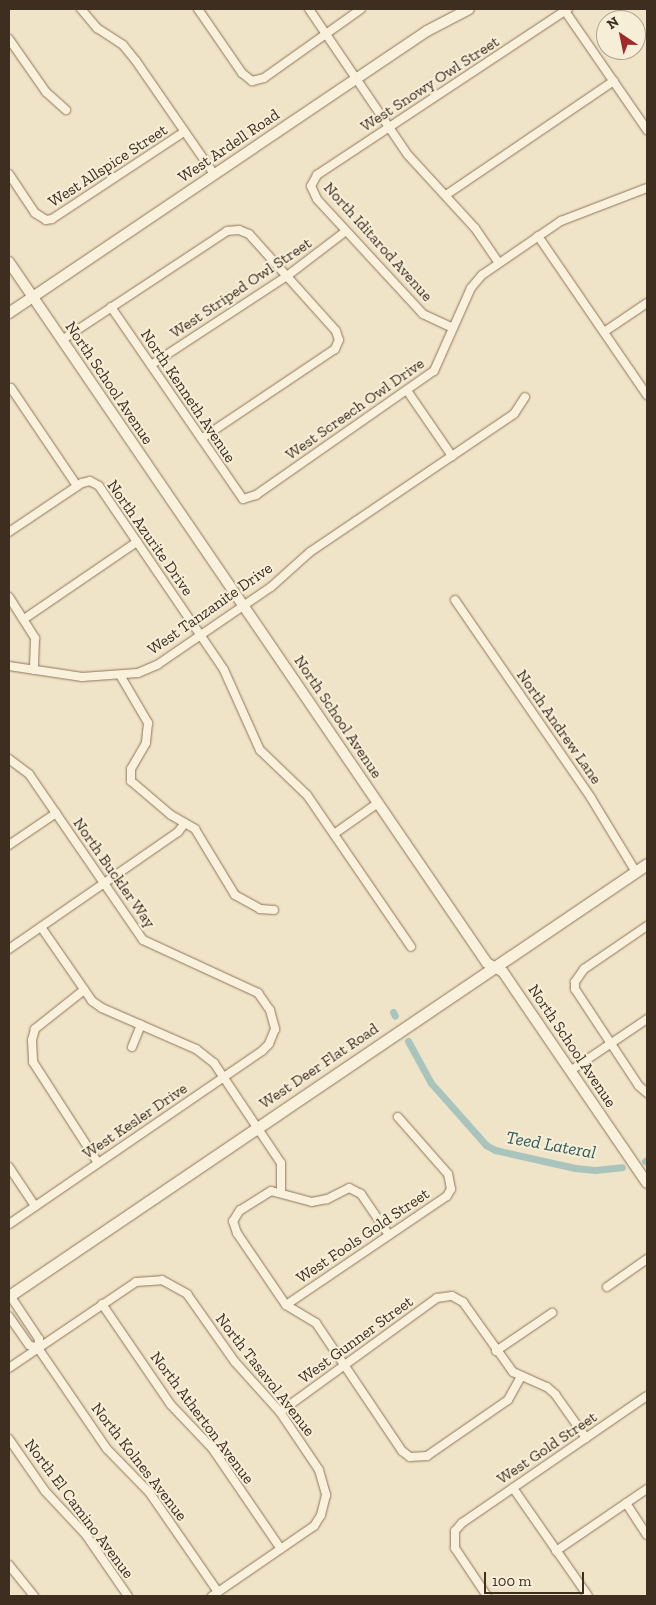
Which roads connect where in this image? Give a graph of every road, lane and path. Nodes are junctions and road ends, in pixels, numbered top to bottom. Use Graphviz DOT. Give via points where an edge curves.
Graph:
graph roads {
  1 [pos="81,9"];
  2 [pos="198,9"];
  3 [pos="309,9"];
  4 [pos="361,9"];
  5 [pos="469,9"];
  6 [pos="567,10"];
  7 [pos="326,35"];
  8 [pos="9,39"];
  9 [pos="356,79"];
  10 [pos="614,81"];
  11 [pos="66,110"];
  12 [pos="388,126"];
  13 [pos="647,130"];
  14 [pos="184,132"];
  15 [pos="9,174"];
  16 [pos="214,174"];
  17 [pos="311,186"];
  18 [pos="647,188"];
  19 [pos="446,195"];
  20 [pos="346,231"];
  21 [pos="538,236"];
  22 [pos="9,262"];
  23 [pos="499,263"];
  24 [pos="287,276"];
  25 [pos="32,297"];
  26 [pos="647,303"];
  27 [pos="111,307"];
  28 [pos="9,313"];
  29 [pos="453,328"];
  30 [pos="604,332"];
  31 [pos="62,340"];
  32 [pos="150,366"];
  33 [pos="10,388"];
  34 [pos="408,392"];
  35 [pos="647,395"];
  36 [pos="525,397"];
  37 [pos="201,439"];
  38 [pos="452,456"];
  39 [pos="77,486"];
  40 [pos="244,499"];
  41 [pos="9,532"];
  42 [pos="137,542"];
  43 [pos="9,596"];
  44 [pos="455,600"];
  45 [pos="244,606"];
  46 [pos="24,619"];
  47 [pos="201,635"];
  48 [pos="9,666"];
  49 [pos="34,670"];
  50 [pos="120,675"];
  51 [pos="9,759"];
  52 [pos="378,803"];
  53 [pos="56,813"];
  54 [pos="185,822"];
  55 [pos="334,834"];
  56 [pos="9,846"];
  57 [pos="647,864"];
  58 [pos="636,872"];
  59 [pos="104,884"];
  60 [pos="274,910"];
  61 [pos="647,926"];
  62 [pos="41,927"];
  63 [pos="411,947"];
  64 [pos="9,949"];
  65 [pos="496,968"];
  66 [pos="84,990"];
  67 [pos="647,1018"];
  68 [pos="141,1025"];
  69 [pos="273,1036"];
  70 [pos="610,1044"];
  71 [pos="132,1047"];
  72 [pos="570,1071"];
  73 [pos="224,1077"];
  74 [pos="647,1093"];
  75 [pos="398,1117"];
  76 [pos="257,1127"];
  77 [pos="98,1163"];
  78 [pos="9,1167"];
  79 [pos="647,1183"];
  80 [pos="281,1193"];
  81 [pos="35,1206"];
  82 [pos="9,1224"];
  83 [pos="389,1235"];
  84 [pos="647,1259"];
  85 [pos="607,1287"];
  86 [pos="9,1295"];
  87 [pos="102,1304"];
  88 [pos="286,1305"];
  89 [pos="552,1313"];
  90 [pos="9,1316"];
  91 [pos="38,1348"];
  92 [pos="496,1350"];
  93 [pos="346,1366"];
  94 [pos="9,1368"];
  95 [pos="521,1377"];
  96 [pos="647,1396"];
  97 [pos="280,1412"];
  98 [pos="586,1438"];
  99 [pos="9,1439"];
  100 [pos="513,1488"];
  101 [pos="647,1489"];
  102 [pos="626,1503"];
  103 [pos="647,1535"];
  104 [pos="281,1549"];
  105 [pos="556,1551"];
  106 [pos="9,1565"];
  107 [pos="215,1594"];
  108 [pos="34,1596"];
  109 [pos="128,1596"];
  110 [pos="488,1596"];
  111 [pos="588,1596"];
  1 -- 14 [label="street" via="97,28 123,45"];
  2 -- 7 [label="street" via="242,73 252,81 264,78"];
  3 -- 7 [label="street"];
  4 -- 7 [label="street"];
  5 -- 9 [label="street, West Ardell Road" via="427,30"];
  6 -- 10 [label="street"];
  6 -- 12 [label="street, West Snowy Owl Street"];
  7 -- 9 [label="street"];
  8 -- 11 [label="street" via="46,92"];
  9 -- 12 [label="street"];
  9 -- 16 [label="street, West Ardell Road"];
  10 -- 13 [label="street"];
  10 -- 19 [label="street"];
  12 -- 17 [label="street, West Snowy Owl Street" via="316,175"];
  12 -- 19 [label="street" via="408,155"];
  14 -- 15 [label="street, West Allspice Street" via="58,217 46,220 35,213"];
  14 -- 16 [label="street"];
  16 -- 25 [label="street, West Ardell Road"];
  17 -- 20 [label="street, North Iditarod Avenue" via="317,199"];
  18 -- 21 [label="street, West Screech Owl Drive" via="561,221"];
  19 -- 23 [label="street" via="475,228"];
  20 -- 24 [label="street, West Striped Owl Street"];
  20 -- 29 [label="street, North Iditarod Avenue" via="423,314"];
  21 -- 23 [label="street, West Screech Owl Drive"];
  21 -- 30 [label="street"];
  22 -- 25 [label="street, North School Avenue"];
  23 -- 29 [label="street, West Screech Owl Drive" via="476,281"];
  24 -- 27 [label="street" via="249,234 240,230 227,231"];
  24 -- 32 [label="street, West Striped Owl Street"];
  24 -- 37 [label="street" via="336,331 339,340 335,349"];
  25 -- 28 [label="street, West Ardell Road"];
  25 -- 31 [label="street, North School Avenue"];
  26 -- 30 [label="street"];
  27 -- 31 [label="street"];
  27 -- 32 [label="street, North Kenneth Avenue"];
  29 -- 34 [label="street, West Screech Owl Drive" via="434,371"];
  30 -- 35 [label="street"];
  31 -- 45 [label="street, North School Avenue"];
  32 -- 37 [label="street, North Kenneth Avenue"];
  33 -- 39 [label="street"];
  34 -- 38 [label="street"];
  34 -- 40 [label="street, West Screech Owl Drive" via="256,495"];
  36 -- 38 [label="street, West Tanzanite Drive" via="514,414"];
  37 -- 40 [label="street, North Kenneth Avenue"];
  38 -- 45 [label="street, West Tanzanite Drive" via="310,552"];
  39 -- 41 [label="street"];
  39 -- 42 [label="street, North Azurite Drive" via="90,481 99,486"];
  42 -- 46 [label="street"];
  42 -- 47 [label="street, North Azurite Drive"];
  43 -- 46 [label="street"];
  44 -- 58 [label="street, North Andrew Lane" via="591,798"];
  45 -- 47 [label="street, West Tanzanite Drive"];
  45 -- 52 [label="street, North School Avenue"];
  46 -- 49 [label="street" via="35,638"];
  47 -- 50 [label="street, West Tanzanite Drive" via="157,665"];
  47 -- 55 [label="street, North Azurite Drive" via="237,694 250,733 260,750 297,784"];
  48 -- 49 [label="street, West Tanzanite Drive"];
  49 -- 50 [label="street, West Tanzanite Drive" via="82,677"];
  50 -- 54 [label="street" via="148,723 146,743 131,769 131,781"];
  51 -- 53 [label="street, North Buckler Way" via="30,774"];
  52 -- 55 [label="street"];
  52 -- 65 [label="street, North School Avenue" via="488,963"];
  53 -- 56 [label="street"];
  53 -- 59 [label="street, North Buckler Way"];
  54 -- 59 [label="street" via="178,832"];
  54 -- 60 [label="street" via="200,835 235,895 260,910"];
  55 -- 63 [label="street, North Azurite Drive"];
  57 -- 58 [label="main road, West Deer Flat Road"];
  58 -- 65 [label="main road, West Deer Flat Road"];
  59 -- 62 [label="street"];
  59 -- 69 [label="street, North Buckler Way" via="137,932 152,946 258,993 274,1017"];
  61 -- 70 [label="street" via="584,969 575,982 579,997"];
  62 -- 64 [label="street"];
  62 -- 66 [label="street"];
  65 -- 72 [label="street, North School Avenue" via="503,972"];
  65 -- 76 [label="main road, West Deer Flat Road"];
  66 -- 68 [label="street" via="102,1008"];
  66 -- 77 [label="street" via="42,1021 32,1040 36,1071"];
  67 -- 70 [label="street"];
  68 -- 71 [label="street"];
  68 -- 73 [label="street" via="206,1055"];
  69 -- 73 [label="street, West Kesler Drive" via="262,1051"];
  70 -- 72 [label="street"];
  70 -- 74 [label="street"];
  72 -- 79 [label="street, North School Avenue"];
  73 -- 76 [label="street"];
  73 -- 77 [label="street, West Kesler Drive"];
  75 -- 83 [label="street, West Fools Gold Street" via="448,1174 452,1186 447,1196"];
  76 -- 80 [label="street" via="281,1163"];
  76 -- 86 [label="main road, West Deer Flat Road"];
  77 -- 81 [label="street, West Kesler Drive"];
  78 -- 81 [label="street"];
  80 -- 83 [label="street" via="320,1202 349,1188 362,1194"];
  80 -- 88 [label="street" via="264,1194 240,1210 233,1221 237,1233"];
  81 -- 82 [label="street, West Kesler Drive"];
  83 -- 88 [label="street, West Fools Gold Street"];
  84 -- 85 [label="street"];
  86 -- 91 [label="street, North Kolnes Avenue" via="39,1339"];
  87 -- 91 [label="street"];
  87 -- 97 [label="street, North Tasavol Avenue" via="136,1282 162,1280 176,1284 187,1294 234,1362"];
  87 -- 104 [label="street, North Atherton Avenue" via="172,1405 212,1448"];
  88 -- 93 [label="street" via="316,1323"];
  89 -- 92 [label="street"];
  90 -- 91 [label="street, North Kolnes Avenue" via="29,1346"];
  91 -- 94 [label="street"];
  91 -- 107 [label="street, North Kolnes Avenue" via="107,1449 149,1492"];
  92 -- 93 [label="street, West Gunner Street" via="463,1302 452,1296 437,1298 367,1346"];
  92 -- 95 [label="street"];
  93 -- 95 [label="street" via="402,1451 410,1457 427,1456 508,1400"];
  93 -- 97 [label="street, West Gunner Street"];
  95 -- 98 [label="street" via="547,1387 555,1394"];
  96 -- 98 [label="street, West Gold Street"];
  97 -- 104 [label="street, North Tasavol Avenue" via="319,1470 324,1480 326,1502 314,1526"];
  98 -- 100 [label="street, West Gold Street"];
  99 -- 109 [label="street, North El Camino Avenue" via="44,1491 86,1536"];
  100 -- 105 [label="street"];
  100 -- 110 [label="street, West Gold Street" via="455,1531 455,1548"];
  101 -- 102 [label="street"];
  102 -- 103 [label="street"];
  102 -- 105 [label="street"];
  104 -- 107 [label="street"];
  105 -- 111 [label="street"];
  106 -- 108 [label="street"];
}
